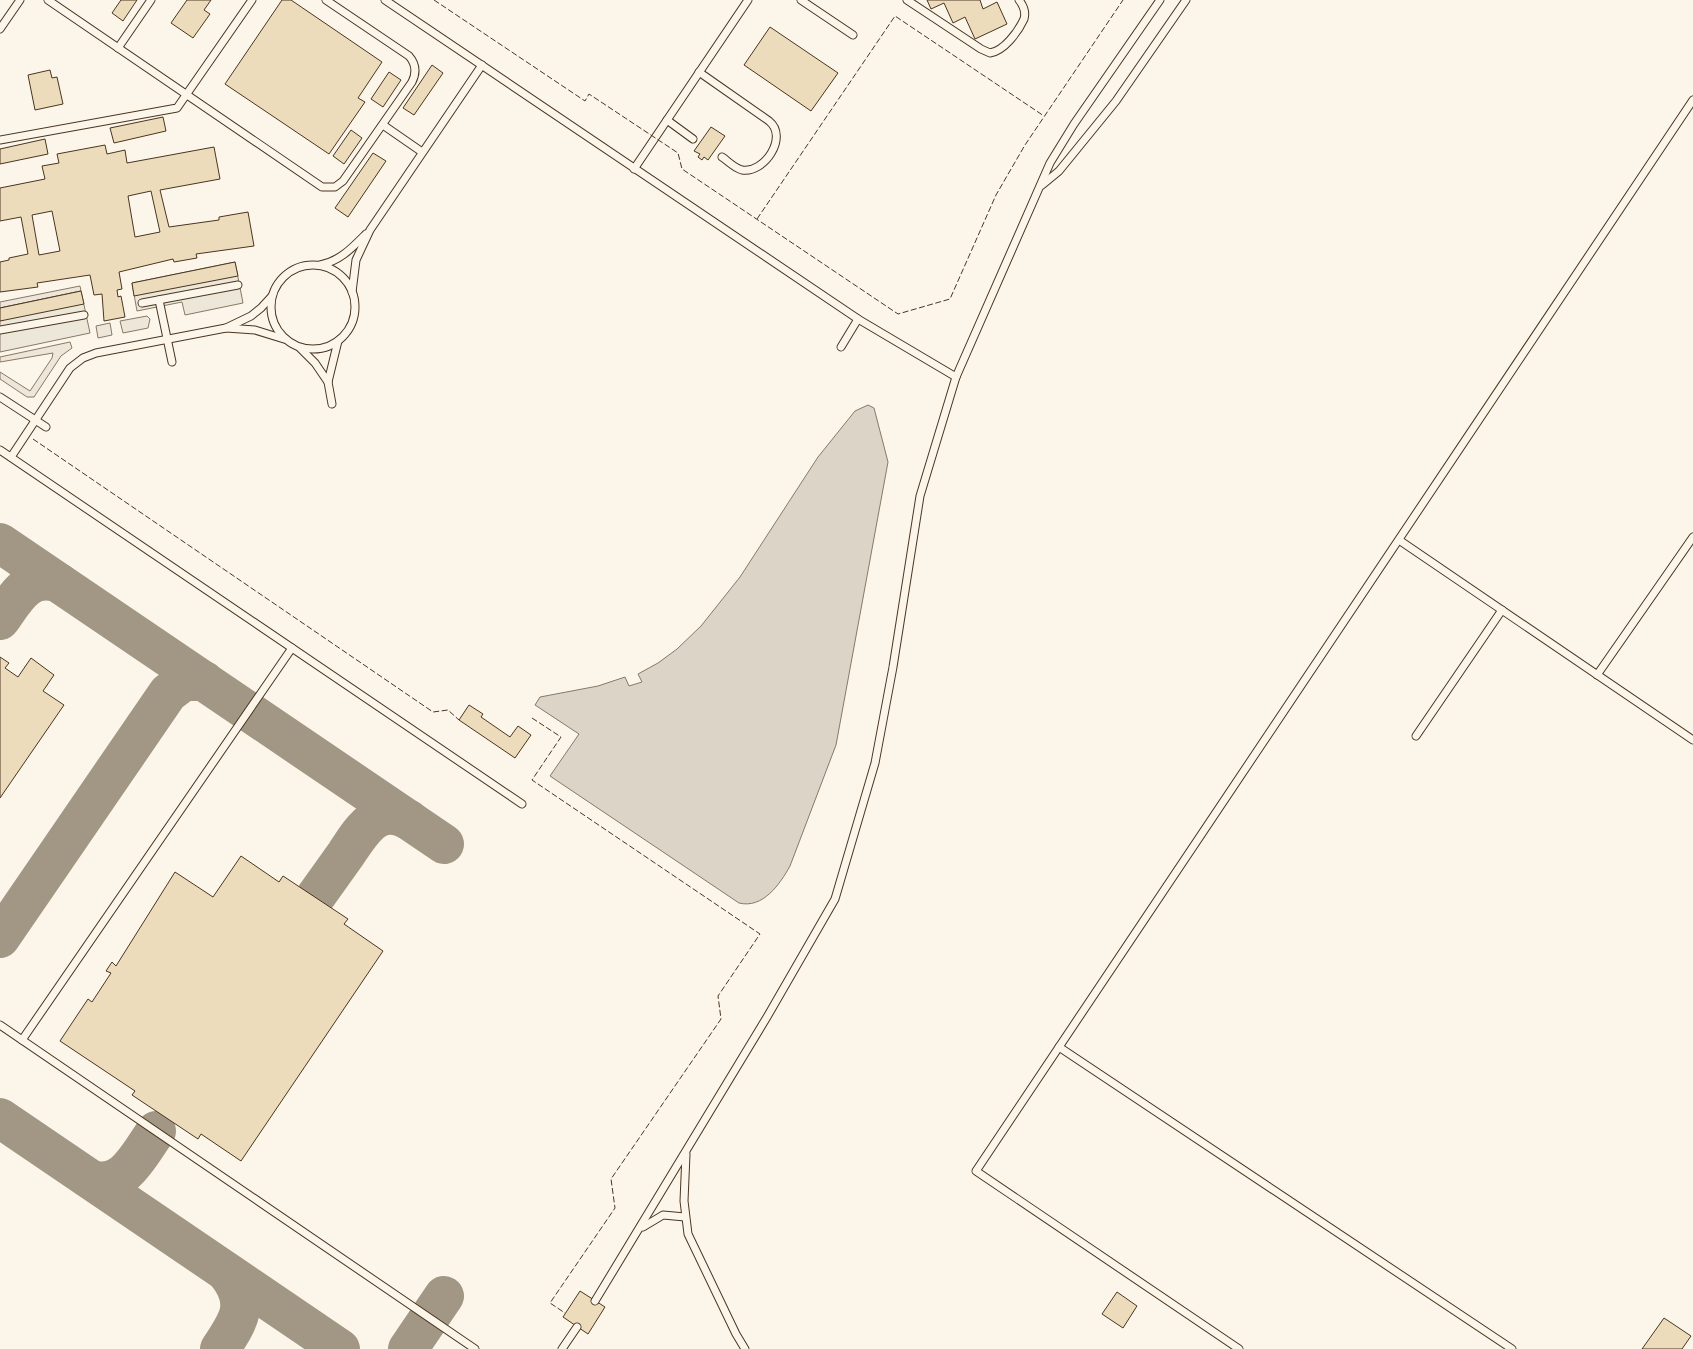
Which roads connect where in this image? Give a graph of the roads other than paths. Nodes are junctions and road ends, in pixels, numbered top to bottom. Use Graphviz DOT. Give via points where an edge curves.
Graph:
graph roads {
  1 [pos="20,0"];
  2 [pos="48,0"];
  3 [pos="151,0"];
  4 [pos="252,0"];
  5 [pos="326,0"];
  6 [pos="385,0"];
  7 [pos="748,0"];
  8 [pos="801,0"];
  9 [pos="907,0"];
  10 [pos="1019,0"];
  11 [pos="1160,0"];
  12 [pos="1186,0"];
  13 [pos="0,29"];
  14 [pos="853,34"];
  15 [pos="118,48"];
  16 [pos="482,65"];
  17 [pos="699,72"];
  18 [pos="187,95"];
  19 [pos="1693,100"];
  20 [pos="667,120"];
  21 [pos="383,125"];
  22 [pos="693,139"];
  23 [pos="0,140"];
  24 [pos="422,152"];
  25 [pos="722,157"];
  26 [pos="634,169"];
  27 [pos="1042,185"];
  28 [pos="370,230"];
  29 [pos="316,265"];
  30 [pos="238,285"];
  31 [pos="352,292"];
  32 [pos="272,296"];
  33 [pos="159,300"];
  34 [pos="142,303"];
  35 [pos="84,315"];
  36 [pos="858,319"];
  37 [pos="226,328"];
  38 [pos="0,330"];
  39 [pos="167,339"];
  40 [pos="285,339"];
  41 [pos="338,341"];
  42 [pos="299,347"];
  43 [pos="840,347"];
  44 [pos="172,362"];
  45 [pos="956,377"];
  46 [pos="328,382"];
  47 [pos="0,397"];
  48 [pos="332,404"];
  49 [pos="35,421"];
  50 [pos="46,428"];
  51 [pos="0,450"];
  52 [pos="11,457"];
  53 [pos="1693,537"];
  54 [pos="1399,540"];
  55 [pos="1502,610"];
  56 [pos="292,648"];
  57 [pos="1597,674"];
  58 [pos="1416,736"];
  59 [pos="1693,740"];
  60 [pos="522,804"];
  61 [pos="0,1025"];
  62 [pos="22,1040"];
  63 [pos="1059,1047"];
  64 [pos="687,1151"];
  65 [pos="685,1218"];
  66 [pos="639,1231"];
  67 [pos="595,1301"];
  68 [pos="577,1327"];
  69 [pos="475,1349"];
  70 [pos="562,1349"];
  71 [pos="745,1349"];
  72 [pos="1239,1349"];
  73 [pos="1512,1349"];
  1 -- 13 [label="lane"];
  2 -- 15 [label="lane"];
  3 -- 15 [label="lane"];
  4 -- 18 [label="lane"];
  5 -- 21 [label="lane" via="413,60 415,77"];
  6 -- 16 [label="lane"];
  7 -- 17 [label="lane"];
  8 -- 14 [label="lane"];
  9 -- 10 [label="lane" via="990,53 1004,47 1024,18"];
  11 -- 27 [label="lane" via="1062,143"];
  12 -- 27 [label="lane" via="1107,113 1059,172"];
  15 -- 18 [label="lane"];
  16 -- 24 [label="lane"];
  16 -- 26 [label="lane"];
  17 -- 20 [label="lane"];
  17 -- 25 [label="lane" via="776,130 774,147 756,168 741,170"];
  18 -- 21 [label="lane" via="326,188 344,181"];
  18 -- 23 [label="lane" via="172,110"];
  19 -- 54 [label="lane"];
  20 -- 22 [label="lane"];
  20 -- 26 [label="lane"];
  21 -- 24 [label="lane"];
  24 -- 28 [label="lane"];
  26 -- 36 [label="lane"];
  27 -- 45 [label="lane"];
  28 -- 29 [label="lane" via="341,257"];
  28 -- 31 [label="lane" via="356,260"];
  29 -- 31 [label="lane" via="342,276"];
  29 -- 32 [label="lane" via="289,272"];
  30 -- 33 [label="lane"];
  31 -- 41 [label="lane" via="354,313 351,324"];
  32 -- 37 [label="lane" via="251,316"];
  32 -- 40 [label="lane" via="272,319"];
  33 -- 34 [label="lane"];
  33 -- 39 [label="lane"];
  35 -- 38 [label="lane"];
  36 -- 43 [label="lane"];
  36 -- 45 [label="lane"];
  37 -- 39 [label="lane"];
  37 -- 40 [label="lane" via="255,330"];
  39 -- 44 [label="lane"];
  39 -- 49 [label="lane" via="83,358 70,368"];
  40 -- 42 [label="lane"];
  41 -- 42 [label="lane" via="323,348"];
  41 -- 46 [label="lane"];
  42 -- 46 [label="lane"];
  45 -- 64 [label="lane" via="920,496 875,763 835,899"];
  46 -- 48 [label="lane"];
  47 -- 49 [label="lane"];
  49 -- 50 [label="lane"];
  49 -- 52 [label="lane"];
  51 -- 52 [label="lane"];
  52 -- 56 [label="lane"];
  53 -- 57 [label="lane"];
  54 -- 55 [label="lane"];
  54 -- 63 [label="lane"];
  55 -- 57 [label="lane"];
  55 -- 58 [label="lane"];
  56 -- 60 [label="lane"];
  56 -- 62 [label="lane"];
  57 -- 59 [label="lane"];
  61 -- 62 [label="lane"];
  62 -- 69 [label="lane"];
  63 -- 72 [label="lane" via="976,1171"];
  63 -- 73 [label="lane"];
  64 -- 65 [label="lane"];
  64 -- 66 [label="lane"];
  65 -- 66 [label="lane" via="670,1214 651,1221"];
  65 -- 71 [label="lane" via="688,1234"];
  66 -- 67 [label="lane"];
  68 -- 70 [label="lane"];
}
